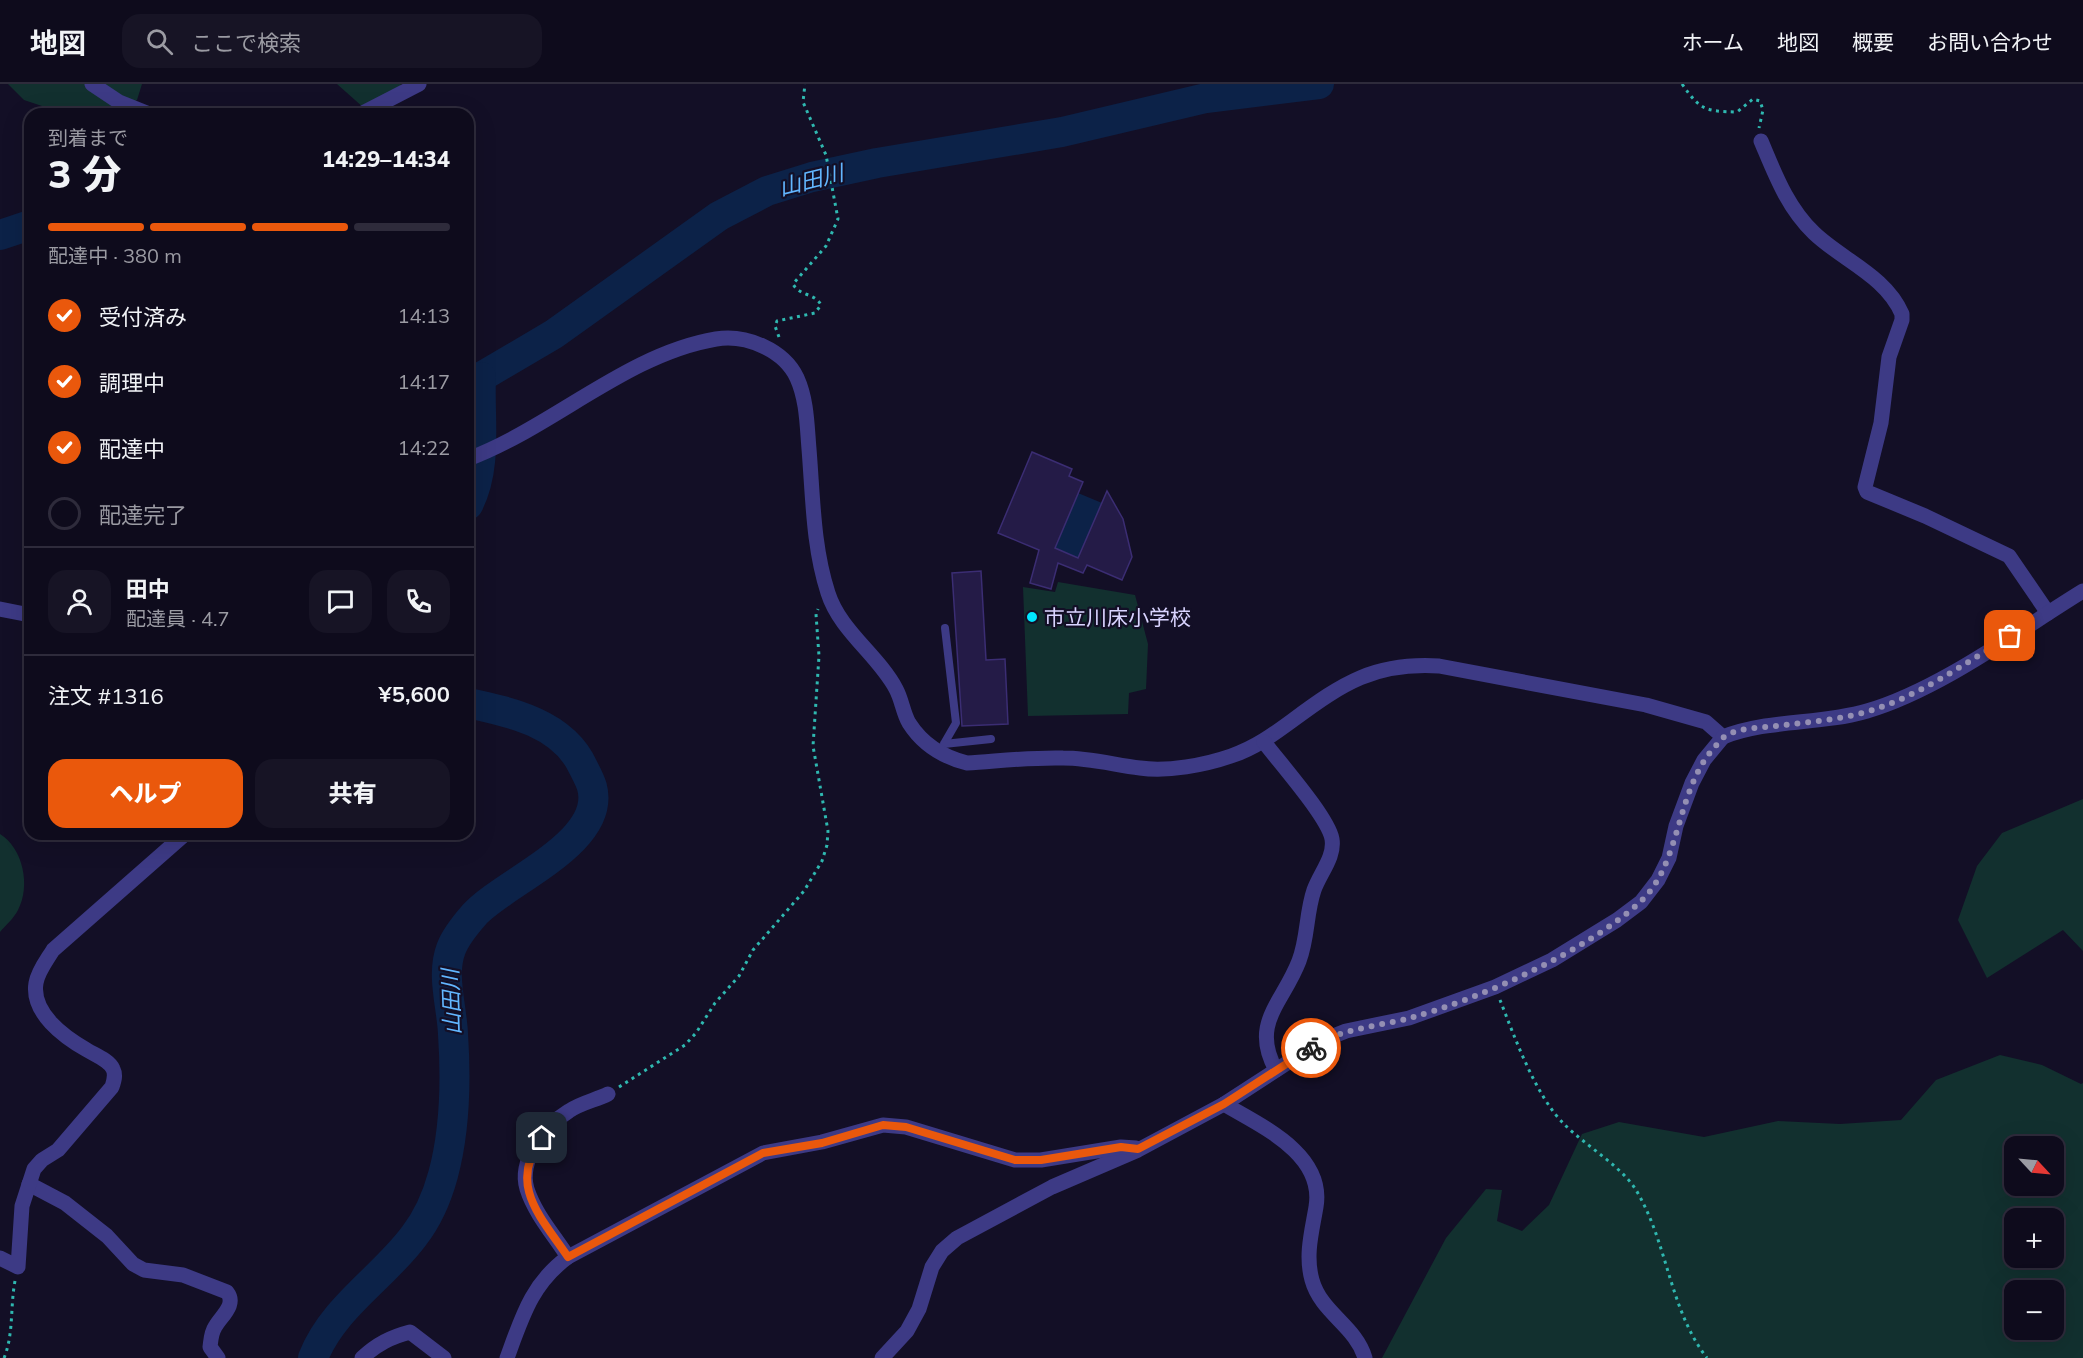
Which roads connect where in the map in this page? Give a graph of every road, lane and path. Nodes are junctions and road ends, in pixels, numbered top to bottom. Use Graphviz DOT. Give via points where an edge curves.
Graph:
graph roads {
  1 [pos="92,84"];
  2 [pos="419,84"];
  3 [pos="805,84"];
  4 [pos="1682,84"];
  5 [pos="134,108"];
  6 [pos="373,108"];
  7 [pos="1761,141"];
  8 [pos="777,353"];
  9 [pos="474,457"];
  10 [pos="2083,591"];
  11 [pos="829,596"];
  12 [pos="0,609"];
  13 [pos="2048,613"];
  14 [pos="24,614"];
  15 [pos="945,628"];
  16 [pos="1723,737"];
  17 [pos="992,739"];
  18 [pos="1263,742"];
  19 [pos="942,747"];
  20 [pos="178,840"];
  21 [pos="1495,987"];
  22 [pos="1276,1070"];
  23 [pos="608,1094"];
  24 [pos="1224,1104"];
  25 [pos="1138,1149"];
  26 [pos="29,1184"];
  27 [pos="568,1257"];
  28 [pos="0,1258"];
  29 [pos="18,1267"];
  30 [pos="4,1358"];
  31 [pos="218,1358"];
  32 [pos="362,1358"];
  33 [pos="444,1358"];
  34 [pos="507,1358"];
  35 [pos="882,1358"];
  36 [pos="1365,1358"];
  37 [pos="1707,1358"];
  1 -- 5 [label="street"];
  2 -- 6 [label="street"];
  3 -- 8 [label="path" via="802,102 829,163 838,219 834,232 793,284 821,305 815,313 777,321 781,342"];
  4 -- 7 [label="path" via="1696,104 1710,111 1737,112 1753,99 1760,101"];
  7 -- 13 [label="street" via="1782,192 1800,217 1815,234 1872,277 1902,314 1889,357 1867,492 2009,556"];
  8 -- 9 [label="street" via="740,338 717,338 680,348 620,375 548,421"];
  8 -- 11 [label="street" via="793,372 802,393 817,553"];
  10 -- 13 [label="street"];
  11 -- 19 [label="street" via="850,632 896,689 909,722 924,741"];
  11 -- 23 [label="path" via="816,614 819,656 813,746 828,831 822,861 804,891 753,950 739,976 685,1045"];
  12 -- 14 [label="street"];
  13 -- 16 [label="street" via="1934,682 1866,712 1742,730"];
  15 -- 19 [label="lane" via="956,723"];
  16 -- 18 [label="street" via="1706,722 1646,705 1413,664 1386,667 1348,682"];
  16 -- 21 [label="street" via="1692,783 1669,858 1641,902 1552,960"];
  17 -- 19 [label="lane"];
  18 -- 19 [label="street" via="1202,763 1143,769 1063,758 968,763"];
  18 -- 22 [label="street" via="1328,826 1332,848 1315,887 1299,961 1268,1023 1265,1041"];
  20 -- 26 [label="street" via="53,950 42,967 36,982 36,999 45,1015 75,1043 109,1063 115,1078 112,1087 58,1150 34,1169"];
  21 -- 22 [label="street" via="1409,1018 1346,1031 1321,1041"];
  21 -- 37 [label="path" via="1522,1056 1564,1125 1635,1189 1652,1225 1684,1322"];
  22 -- 24 [label="street"];
  23 -- 27 [label="street" via="570,1110 551,1126 526,1166 526,1186 535,1207"];
  24 -- 25 [label="street"];
  24 -- 36 [label="street" via="1291,1146 1310,1171 1317,1204 1309,1244 1312,1280 1328,1310 1356,1337"];
  25 -- 27 [label="street" via="1121,1147 1041,1160 1015,1160 906,1127 883,1125 822,1143 763,1153"];
  25 -- 35 [label="street" via="1052,1187 957,1238 932,1267 919,1309 907,1331"];
  26 -- 29 [label="street" via="22,1206"];
  26 -- 31 [label="street" via="65,1203 144,1270 183,1275 227,1292 230,1307 213,1329 210,1347"];
  27 -- 34 [label="street" via="539,1284"];
  28 -- 29 [label="street"];
  29 -- 30 [label="path"];
  32 -- 33 [label="street" via="375,1346 410,1332"];
}
